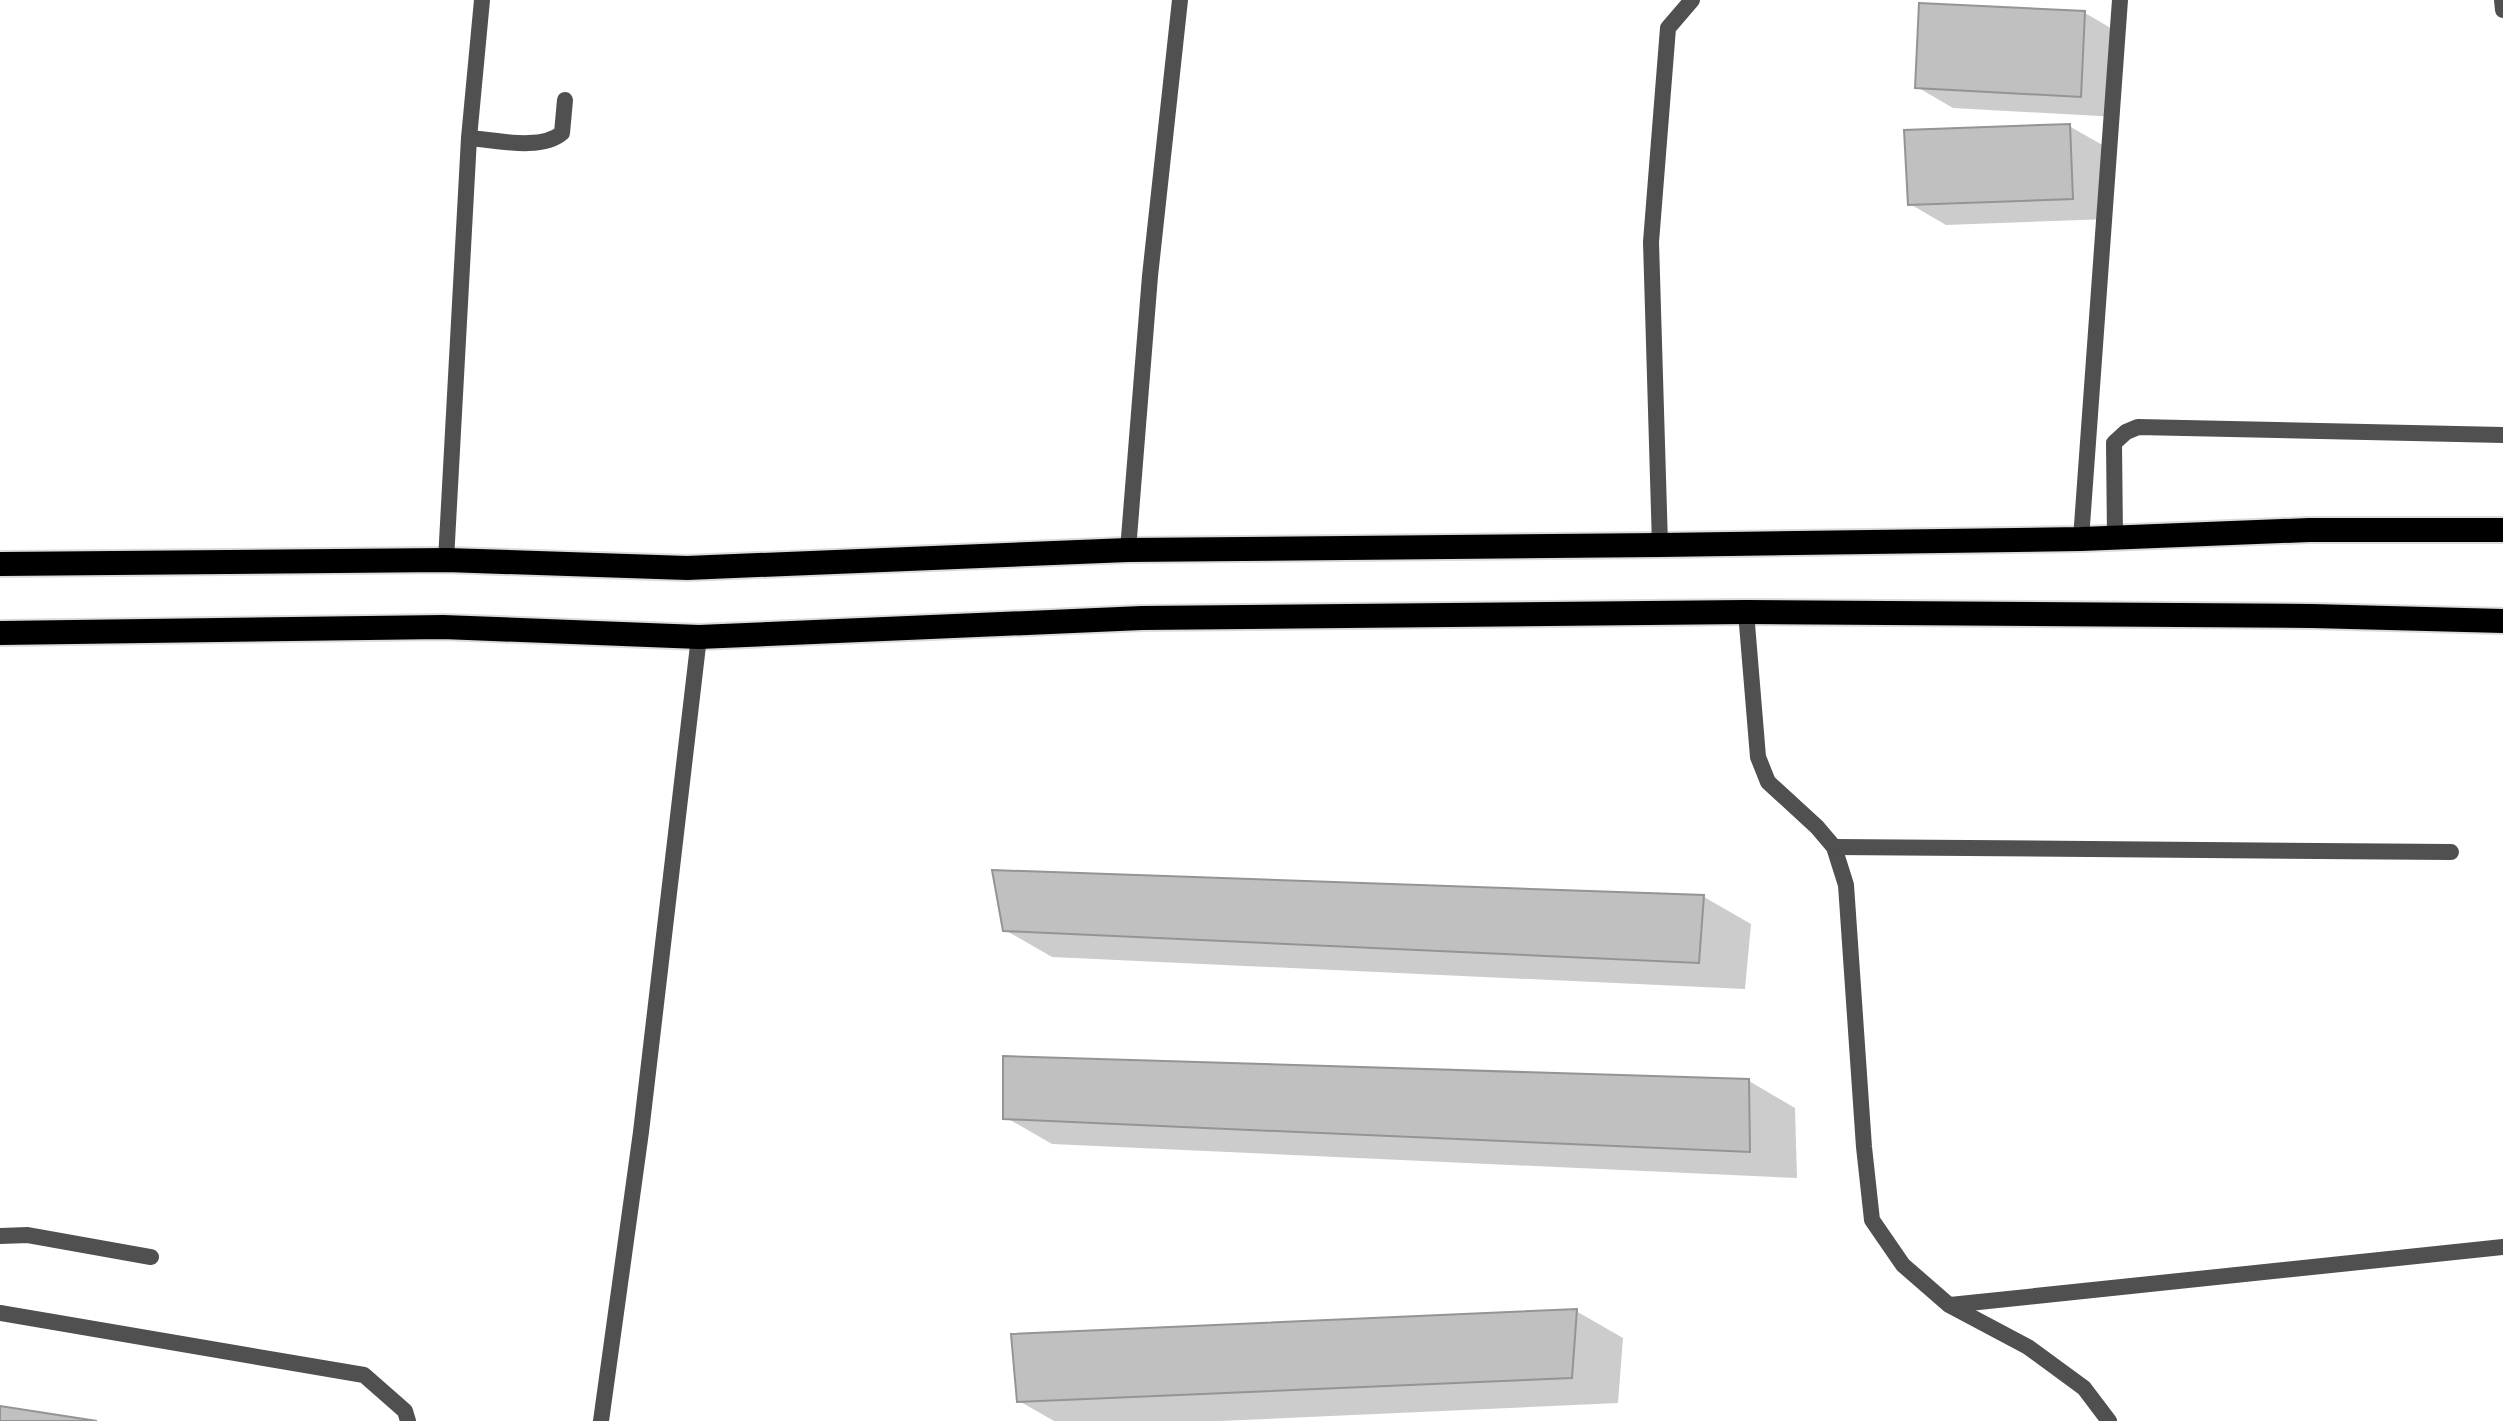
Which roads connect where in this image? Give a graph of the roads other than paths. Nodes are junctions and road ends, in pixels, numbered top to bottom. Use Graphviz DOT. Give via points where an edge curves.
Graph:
graph roads {
  1 [pos="482,0"];
  2 [pos="1180,0"];
  3 [pos="1692,0"];
  4 [pos="2120,0"];
  5 [pos="2502,0"];
  6 [pos="2503,10"];
  7 [pos="565,100"];
  8 [pos="469,138"];
  9 [pos="2503,435"];
  10 [pos="2503,530"];
  11 [pos="2115,537"];
  12 [pos="2081,539"];
  13 [pos="1660,545"];
  14 [pos="1128,550"];
  15 [pos="446,560"];
  16 [pos="0,564"];
  17 [pos="1746,612"];
  18 [pos="2503,621"];
  19 [pos="0,633"];
  20 [pos="699,637"];
  21 [pos="1834,847"];
  22 [pos="2451,852"];
  23 [pos="0,1236"];
  24 [pos="2503,1247"];
  25 [pos="151,1257"];
  26 [pos="1949,1305"];
  27 [pos="0,1313"];
  28 [pos="408,1421"];
  29 [pos="601,1421"];
  30 [pos="2109,1421"];
  1 -- 8 [label="street"];
  2 -- 14 [label="street"];
  3 -- 13 [label="street" via="1668,28 1651,242"];
  4 -- 12 [label="street"];
  5 -- 6 [label="street"];
  7 -- 8 [label="street" via="562,133 555,139 542,143"];
  8 -- 15 [label="street"];
  9 -- 11 [label="street" via="2138,427 2114,443"];
  10 -- 11 [label="highway"];
  11 -- 12 [label="highway"];
  12 -- 13 [label="highway"];
  13 -- 14 [label="highway"];
  14 -- 15 [label="highway" via="687,568"];
  15 -- 16 [label="highway"];
  17 -- 18 [label="highway"];
  17 -- 20 [label="highway" via="1142,618"];
  17 -- 21 [label="street" via="1758,757 1768,782"];
  19 -- 20 [label="highway" via="443,627"];
  20 -- 29 [label="street"];
  21 -- 22 [label="street"];
  21 -- 26 [label="street" via="1846,885 1872,1220 1903,1265"];
  23 -- 25 [label="street" via="28,1235"];
  24 -- 26 [label="street"];
  26 -- 30 [label="street" via="2028,1347 2073,1379"];
  27 -- 28 [label="street" via="364,1375 405,1411"];
}
